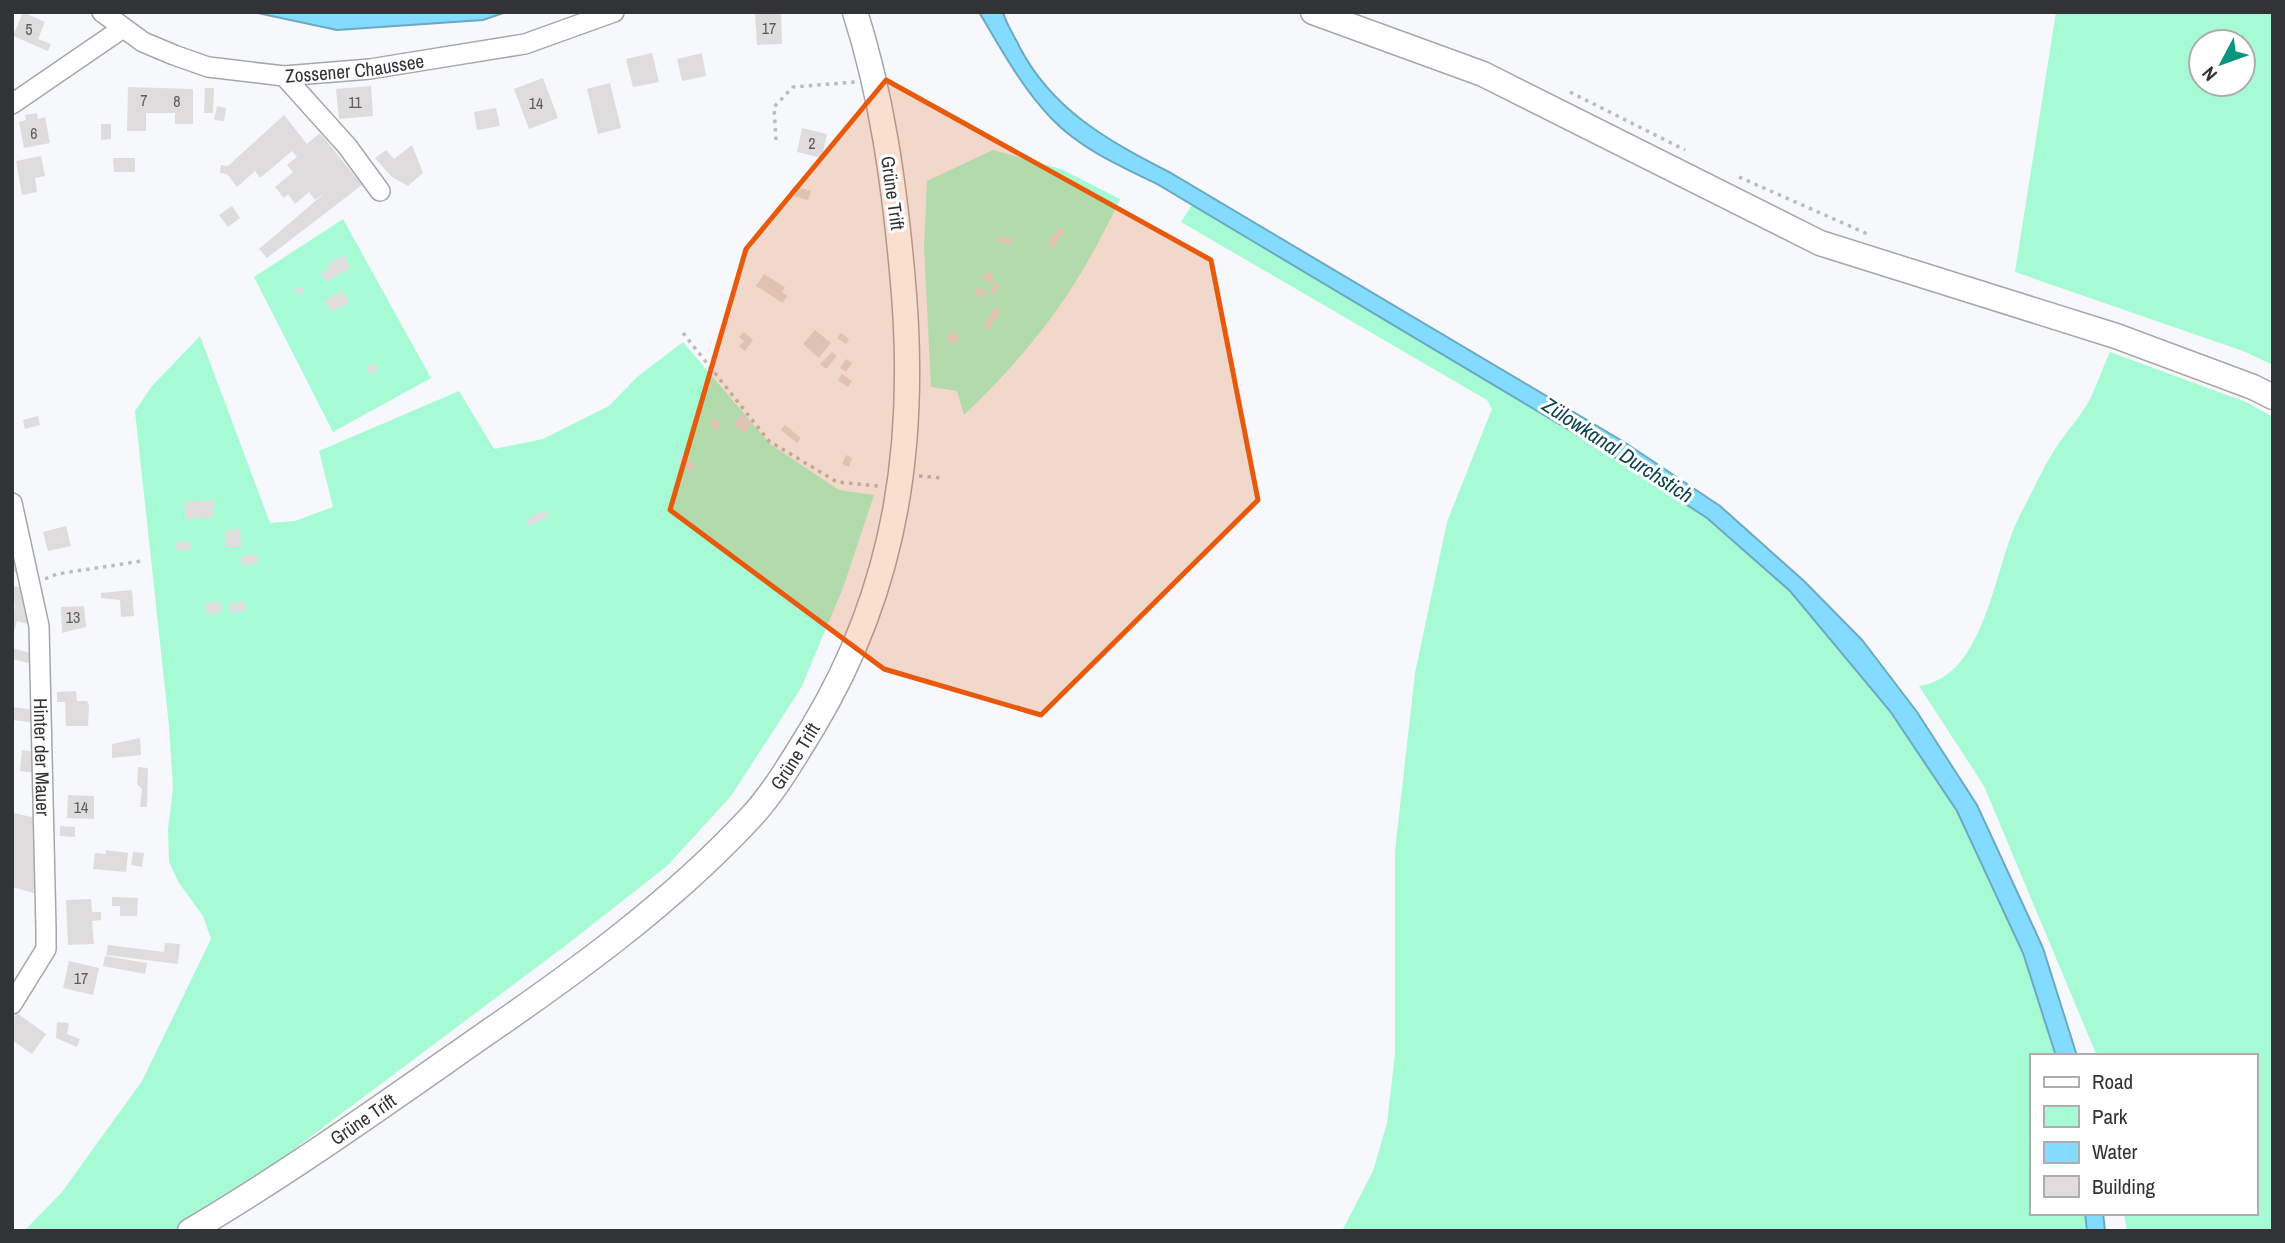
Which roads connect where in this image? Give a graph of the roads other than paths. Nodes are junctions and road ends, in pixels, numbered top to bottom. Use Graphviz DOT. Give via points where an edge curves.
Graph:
graph roads {
  1 [pos="102,12"];
  2 [pos="614,12"];
  3 [pos="855,12"];
  4 [pos="1313,12"];
  5 [pos="123,28"];
  6 [pos="284,76"];
  7 [pos="12,104"];
  8 [pos="380,191"];
  9 [pos="2273,397"];
  10 [pos="12,503"];
  11 [pos="22,582"];
  12 [pos="12,1004"];
  13 [pos="190,1231"];
  1 -- 5 [label="street, Zossener Chaussee"];
  2 -- 6 [label="street, Zossener Chaussee" via="525,44 370,69"];
  3 -- 13 [label="main road, Grüne Trift" via="882,118 900,245 908,390 901,489 881,573 853,654 792,763 754,813 658,907 284,1175"];
  4 -- 9 [label="main road" via="1483,74 1820,243 2116,336"];
  5 -- 6 [label="street, Zossener Chaussee" via="143,42 208,67"];
  5 -- 7 [label="street"];
  6 -- 8 [label="street" via="347,146"];
  10 -- 11 [label="street, Hinter der Mauer"];
  11 -- 12 [label="street, Hinter der Mauer" via="39,626 46,949"];
}
